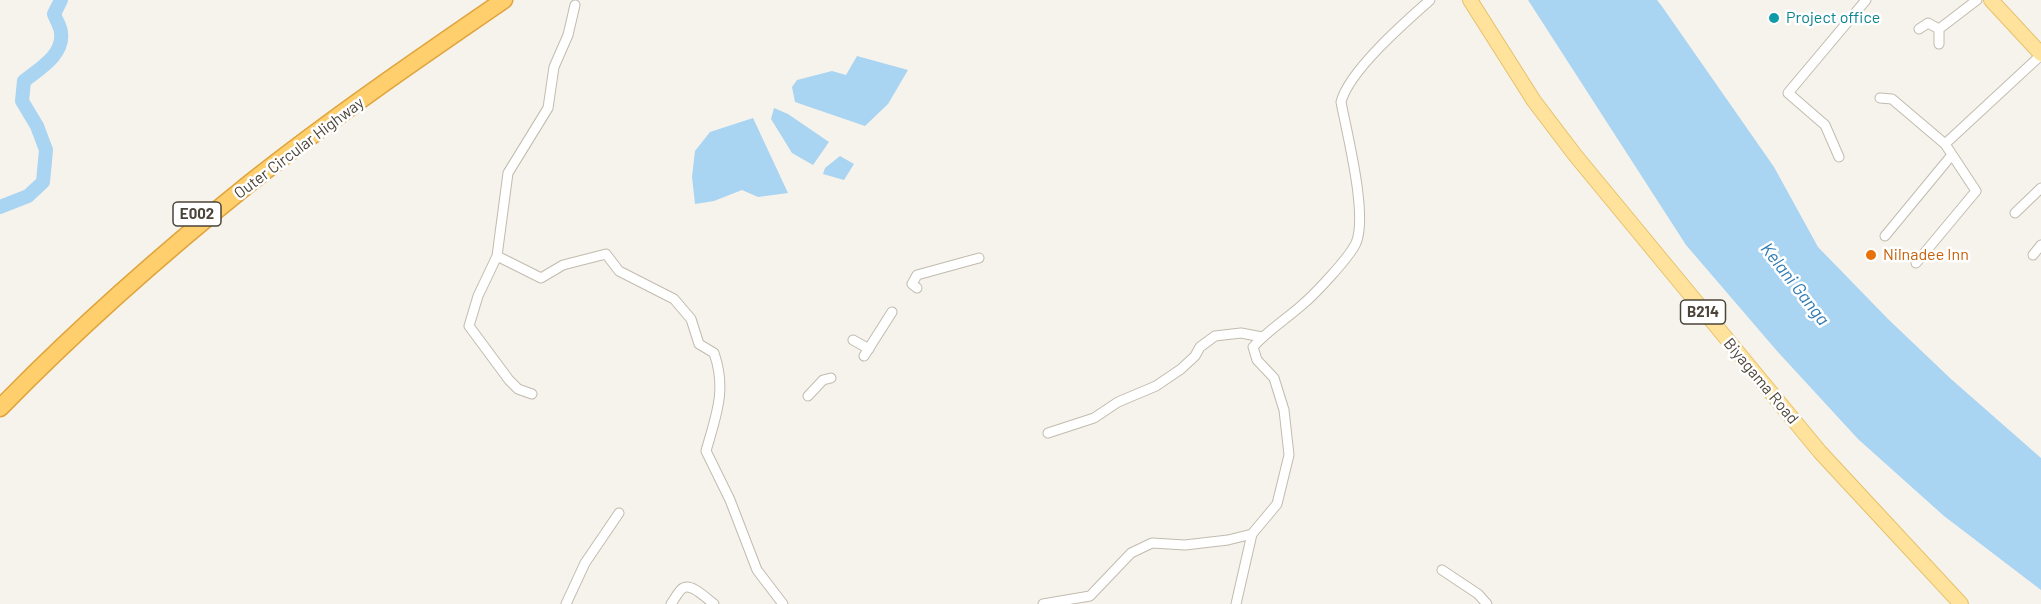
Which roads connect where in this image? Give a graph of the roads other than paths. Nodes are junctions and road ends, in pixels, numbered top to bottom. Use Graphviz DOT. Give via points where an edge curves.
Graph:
graph roads {
  1 [pos="484,0"];
  2 [pos="504,0"];
  3 [pos="1430,0"];
  4 [pos="1470,0"];
  5 [pos="1866,0"];
  6 [pos="1977,0"];
  7 [pos="1991,0"];
  8 [pos="575,5"];
  9 [pos="1919,29"];
  10 [pos="1939,29"];
  11 [pos="1939,44"];
  12 [pos="2041,54"];
  13 [pos="406,62"];
  14 [pos="1880,98"];
  15 [pos="1945,144"];
  16 [pos="1952,156"];
  17 [pos="1839,157"];
  18 [pos="2041,188"];
  19 [pos="2015,213"];
  20 [pos="1885,236"];
  21 [pos="2041,245"];
  22 [pos="2033,255"];
  23 [pos="497,256"];
  24 [pos="979,258"];
  25 [pos="1916,263"];
  26 [pos="917,288"];
  27 [pos="892,312"];
  28 [pos="1262,337"];
  29 [pos="853,340"];
  30 [pos="831,378"];
  31 [pos="6,392"];
  32 [pos="532,394"];
  33 [pos="808,396"];
  34 [pos="0,408"];
  35 [pos="1048,433"];
  36 [pos="619,513"];
  37 [pos="1252,534"];
  38 [pos="1442,570"];
  39 [pos="1958,603"];
  40 [pos="566,604"];
  41 [pos="670,604"];
  42 [pos="714,604"];
  43 [pos="783,604"];
  44 [pos="1044,604"];
  45 [pos="1236,604"];
  46 [pos="1487,604"];
  1 -- 13 [label="highway, Outer Circular Highway / E002"];
  2 -- 13 [label="highway, Outer Circular Highway / E002"];
  3 -- 28 [label="street" via="1398,27 1343,92 1341,102 1360,220 1356,243 1303,304"];
  4 -- 39 [label="main road, Biyagama Road / B214" via="1534,101 1575,155 1820,452"];
  5 -- 17 [label="street" via="1788,93 1825,125"];
  6 -- 10 [label="street"];
  7 -- 12 [label="main road"];
  8 -- 23 [label="street" via="554,67 548,108 508,173"];
  9 -- 10 [label="street" via="1928,23"];
  10 -- 11 [label="street"];
  12 -- 15 [label="street"];
  13 -- 31 [label="highway, Outer Circular Highway / E002" via="233,198"];
  14 -- 15 [label="street" via="1892,99"];
  15 -- 16 [label="street"];
  16 -- 20 [label="street"];
  16 -- 25 [label="street" via="1976,191"];
  18 -- 19 [label="street"];
  21 -- 22 [label="street"];
  23 -- 32 [label="street" via="469,326 509,380 518,389"];
  23 -- 43 [label="street" via="541,278 563,265 606,254 620,271 674,300 691,319 699,344 714,353 719,367 720,399 706,451 757,570"];
  24 -- 26 [label="street" via="917,275 912,284"];
  27 -- 29 [label="street" via="866,352"];
  28 -- 35 [label="street" via="1241,333 1215,336 1181,369 1156,386 1118,402 1094,418"];
  28 -- 37 [label="street" via="1253,347 1257,360 1274,378 1284,410 1289,455 1277,504"];
  30 -- 33 [label="street" via="823,380"];
  31 -- 34 [label="highway, Outer Circular Highway / E002"];
  36 -- 40 [label="street" via="585,563"];
  37 -- 44 [label="street" via="1185,545 1152,543 1131,553 1090,596"];
  37 -- 45 [label="street"];
  38 -- 46 [label="street"];
  41 -- 42 [label="street" via="687,587"];
}
